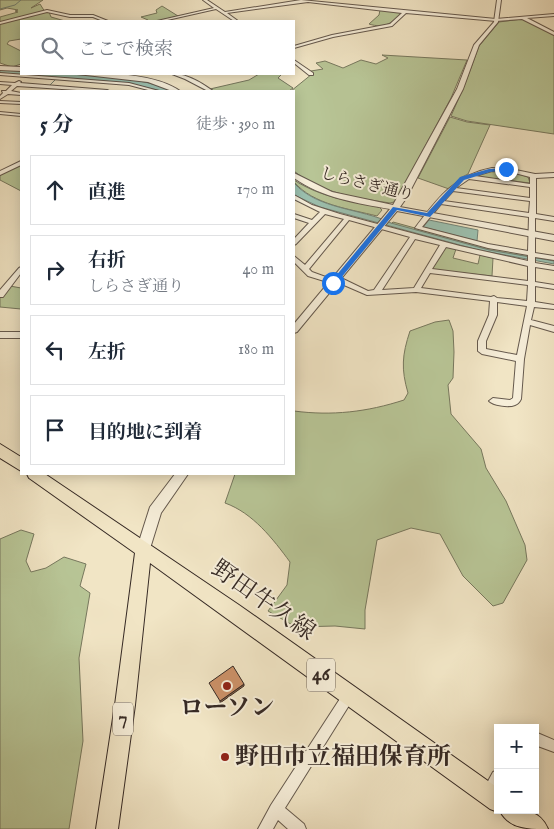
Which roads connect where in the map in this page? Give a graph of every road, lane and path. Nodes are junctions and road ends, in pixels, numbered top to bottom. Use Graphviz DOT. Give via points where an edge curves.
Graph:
graph roads {
  1 [pos="205,0"];
  2 [pos="305,1"];
  3 [pos="491,1"];
  4 [pos="498,1"];
  5 [pos="217,8"];
  6 [pos="260,8"];
  7 [pos="269,12"];
  8 [pos="406,12"];
  9 [pos="224,13"];
  10 [pos="554,15"];
  11 [pos="523,18"];
  12 [pos="103,20"];
  13 [pos="163,20"];
  14 [pos="234,20"];
  15 [pos="496,20"];
  16 [pos="0,23"];
  17 [pos="554,34"];
  18 [pos="295,46"];
  19 [pos="295,62"];
  20 [pos="0,68"];
  21 [pos="20,69"];
  22 [pos="0,74"];
  23 [pos="311,74"];
  24 [pos="108,75"];
  25 [pos="26,76"];
  26 [pos="137,76"];
  27 [pos="188,76"];
  28 [pos="97,81"];
  29 [pos="0,83"];
  30 [pos="16,84"];
  31 [pos="204,87"];
  32 [pos="198,89"];
  33 [pos="78,90"];
  34 [pos="89,90"];
  35 [pos="154,90"];
  36 [pos="175,90"];
  37 [pos="209,90"];
  38 [pos="3,92"];
  39 [pos="20,94"];
  40 [pos="0,98"];
  41 [pos="0,102"];
  42 [pos="20,103"];
  43 [pos="0,113"];
  44 [pos="20,115"];
  45 [pos="20,163"];
  46 [pos="0,173"];
  47 [pos="554,175"];
  48 [pos="295,176"];
  49 [pos="465,176"];
  50 [pos="533,176"];
  51 [pos="533,186"];
  52 [pos="452,189"];
  53 [pos="295,198"];
  54 [pos="533,200"];
  55 [pos="439,202"];
  56 [pos="395,208"];
  57 [pos="324,211"];
  58 [pos="295,216"];
  59 [pos="428,216"];
  60 [pos="532,216"];
  61 [pos="348,218"];
  62 [pos="554,219"];
  63 [pos="312,222"];
  64 [pos="383,224"];
  65 [pos="295,232"];
  66 [pos="301,234"];
  67 [pos="532,234"];
  68 [pos="414,236"];
  69 [pos="554,238"];
  70 [pos="295,242"];
  71 [pos="444,244"];
  72 [pos="532,254"];
  73 [pos="554,258"];
  74 [pos="295,259"];
  75 [pos="532,264"];
  76 [pos="554,268"];
  77 [pos="305,269"];
  78 [pos="20,271"];
  79 [pos="428,271"];
  80 [pos="335,280"];
  81 [pos="532,283"];
  82 [pos="554,287"];
  83 [pos="416,290"];
  84 [pos="376,293"];
  85 [pos="0,295"];
  86 [pos="494,298"];
  87 [pos="531,302"];
  88 [pos="554,307"];
  89 [pos="528,322"];
  90 [pos="295,329"];
  91 [pos="554,329"];
  92 [pos="0,335"];
  93 [pos="20,335"];
  94 [pos="520,359"];
  95 [pos="493,401"];
  96 [pos="0,450"];
  97 [pos="20,464"];
  98 [pos="35,475"];
  99 [pos="181,475"];
  100 [pos="143,551"];
  101 [pos="349,695"];
  102 [pos="539,740"];
  103 [pos="554,746"];
  104 [pos="493,798"];
  105 [pos="276,810"];
  106 [pos="516,814"];
  107 [pos="107,829"];
  108 [pos="265,829"];
  109 [pos="299,829"];
  110 [pos="537,829"];
  1 -- 5 [label="street"];
  2 -- 6 [label="street"];
  2 -- 8 [label="street"];
  3 -- 4 [label="street"];
  4 -- 15 [label="street"];
  5 -- 9 [label="street"];
  5 -- 13 [label="street"];
  6 -- 7 [label="street"];
  6 -- 9 [label="street"];
  8 -- 15 [label="street"];
  8 -- 18 [label="street" via="391,25"];
  9 -- 14 [label="street"];
  10 -- 11 [label="street"];
  11 -- 15 [label="street"];
  11 -- 17 [label="street"];
  12 -- 16 [label="street" via="47,12"];
  15 -- 56 [label="street" via="476,45 460,89"];
  19 -- 23 [label="street"];
  20 -- 21 [label="street"];
  22 -- 25 [label="street"];
  24 -- 26 [label="street"];
  25 -- 28 [label="street"];
  25 -- 30 [label="street"];
  26 -- 36 [label="street"];
  27 -- 31 [label="street"];
  28 -- 34 [label="street"];
  28 -- 35 [label="street"];
  29 -- 30 [label="street"];
  30 -- 33 [label="street"];
  30 -- 38 [label="street"];
  31 -- 32 [label="street"];
  31 -- 37 [label="street"];
  38 -- 39 [label="street"];
  38 -- 40 [label="street"];
  41 -- 42 [label="street"];
  43 -- 44 [label="street"];
  45 -- 46 [label="street"];
  47 -- 50 [label="street"];
  48 -- 56 [label="street, しらさぎ通り" via="326,192"];
  49 -- 50 [label="street" via="506,169"];
  49 -- 51 [label="street"];
  49 -- 52 [label="street"];
  50 -- 51 [label="street"];
  51 -- 54 [label="street"];
  52 -- 54 [label="street"];
  52 -- 55 [label="street"];
  53 -- 57 [label="street"];
  54 -- 60 [label="street"];
  55 -- 59 [label="street"];
  55 -- 60 [label="street"];
  56 -- 59 [label="street, しらさぎ通り"];
  56 -- 64 [label="street"];
  57 -- 61 [label="street"];
  57 -- 63 [label="street"];
  58 -- 63 [label="street"];
  59 -- 67 [label="street, しらさぎ通り"];
  59 -- 72 [label="street" via="418,228"];
  60 -- 62 [label="street"];
  60 -- 67 [label="street"];
  61 -- 64 [label="street"];
  61 -- 77 [label="street"];
  63 -- 66 [label="street"];
  64 -- 68 [label="street"];
  64 -- 80 [label="street"];
  65 -- 66 [label="street"];
  66 -- 70 [label="street"];
  67 -- 69 [label="street, しらさぎ通り"];
  67 -- 72 [label="street"];
  68 -- 71 [label="street"];
  68 -- 84 [label="street"];
  71 -- 75 [label="street"];
  71 -- 79 [label="street"];
  72 -- 73 [label="street"];
  72 -- 75 [label="street"];
  74 -- 77 [label="street"];
  75 -- 76 [label="street"];
  75 -- 81 [label="street"];
  77 -- 80 [label="street" via="310,274"];
  78 -- 85 [label="street"];
  79 -- 81 [label="street"];
  79 -- 83 [label="street"];
  80 -- 84 [label="street" via="367,293"];
  80 -- 90 [label="street"];
  81 -- 82 [label="street"];
  81 -- 87 [label="street"];
  83 -- 84 [label="street"];
  83 -- 86 [label="street"];
  86 -- 87 [label="street"];
  86 -- 94 [label="street" via="493,315 482,341 482,351"];
  87 -- 88 [label="street"];
  87 -- 89 [label="street"];
  89 -- 91 [label="street"];
  89 -- 94 [label="street"];
  92 -- 93 [label="street"];
  94 -- 95 [label="street" via="517,399 512,403"];
  96 -- 97 [label="main road"];
  98 -- 100 [label="main road, 野田牛久線"];
  99 -- 100 [label="street" via="155,511"];
  100 -- 101 [label="main road, 野田牛久線 / 46"];
  100 -- 107 [label="main road, 7"];
  101 -- 104 [label="main road, 野田牛久線 / 46"];
  101 -- 105 [label="street"];
  102 -- 103 [label="street"];
  105 -- 108 [label="street"];
  105 -- 109 [label="street"];
  106 -- 110 [label="main road"];
}
